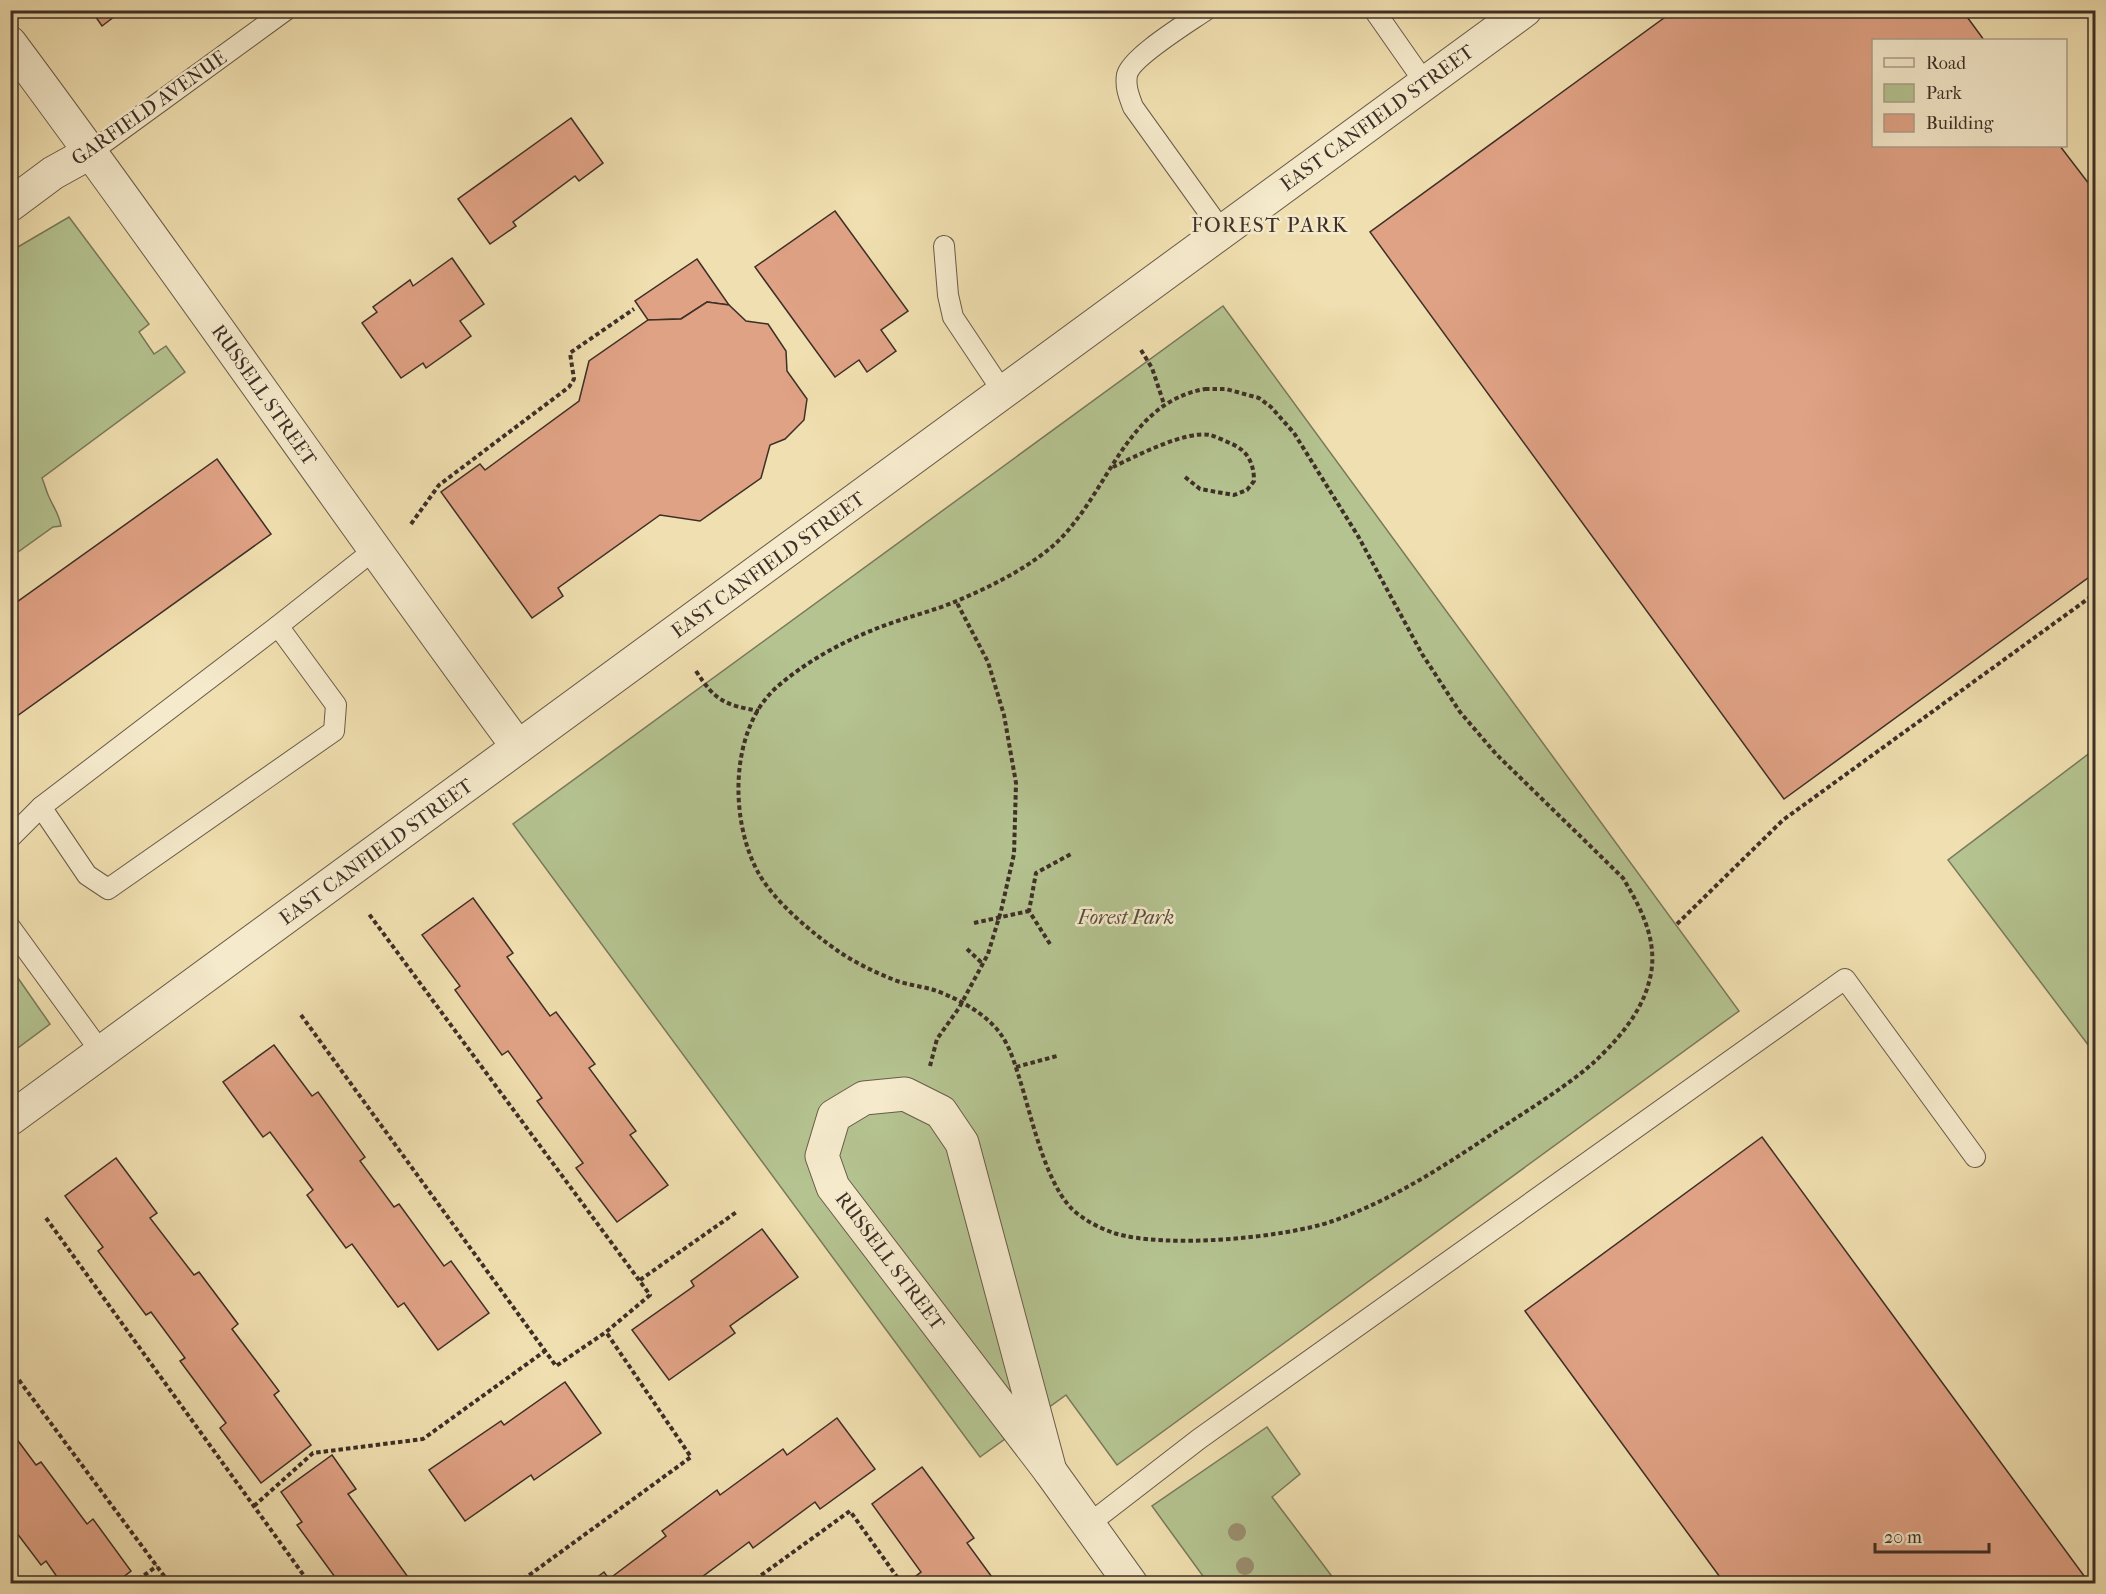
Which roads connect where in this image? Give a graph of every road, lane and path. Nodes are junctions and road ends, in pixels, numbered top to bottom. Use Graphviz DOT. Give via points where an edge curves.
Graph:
graph roads {
  1 [pos="286,10"];
  2 [pos="1206,10"];
  3 [pos="1374,10"];
  4 [pos="1525,10"];
  5 [pos="10,43"];
  6 [pos="1425,83"];
  7 [pos="91,152"];
  8 [pos="10,205"];
  9 [pos="1222,231"];
  10 [pos="944,246"];
  11 [pos="634,309"];
  12 [pos="1141,350"];
  13 [pos="1003,392"];
  14 [pos="1164,404"];
  15 [pos="1113,467"];
  16 [pos="1185,477"];
  17 [pos="411,524"];
  18 [pos="374,550"];
  19 [pos="2096,593"];
  20 [pos="956,601"];
  21 [pos="278,626"];
  22 [pos="696,671"];
  23 [pos="759,711"];
  24 [pos="518,747"];
  25 [pos="41,807"];
  26 [pos="10,838"];
  27 [pos="1071,854"];
  28 [pos="1029,911"];
  29 [pos="369,914"];
  30 [pos="999,917"];
  31 [pos="974,922"];
  32 [pos="1677,924"];
  33 [pos="10,927"];
  34 [pos="1050,944"];
  35 [pos="967,949"];
  36 [pos="983,964"];
  37 [pos="962,1002"];
  38 [pos="301,1015"];
  39 [pos="101,1052"];
  40 [pos="1058,1056"];
  41 [pos="1016,1067"];
  42 [pos="920,1101"];
  43 [pos="10,1119"];
  44 [pos="1975,1157"];
  45 [pos="738,1211"];
  46 [pos="46,1218"];
  47 [pos="640,1280"];
  48 [pos="606,1332"];
  49 [pos="545,1351"];
  50 [pos="10,1368"];
  51 [pos="1050,1471"];
  52 [pos="254,1506"];
  53 [pos="1089,1524"];
  54 [pos="157,1566"];
  55 [pos="132,1584"];
  56 [pos="170,1584"];
  57 [pos="310,1584"];
  58 [pos="517,1584"];
  59 [pos="749,1584"];
  60 [pos="902,1584"];
  61 [pos="1131,1584"];
  1 -- 7 [label="lane, GARFIELD AVENUE"];
  2 -- 9 [label="lane" via="1145,53 1128,73 1126,89 1133,107"];
  3 -- 6 [label="lane"];
  4 -- 6 [label="street, EAST CANFIELD STREET"];
  5 -- 7 [label="street, RUSSELL STREET"];
  6 -- 9 [label="street, EAST CANFIELD STREET"];
  7 -- 8 [label="street, GARFIELD AVENUE" via="53,173"];
  7 -- 18 [label="street, RUSSELL STREET"];
  9 -- 13 [label="street, EAST CANFIELD STREET"];
  10 -- 13 [label="lane" via="953,317"];
  11 -- 17 [label="path" via="570,353 574,379 570,387 439,485"];
  12 -- 14 [label="path" via="1152,368"];
  13 -- 24 [label="street, EAST CANFIELD STREET"];
  14 -- 15 [label="path" via="1140,425"];
  14 -- 41 [label="path" via="1187,392 1226,389 1259,398 1294,433 1358,536 1422,654 1461,712 1496,754 1623,878 1650,938 1653,954 1649,984 1623,1031 1591,1064 1536,1105 1387,1199 1330,1222 1293,1231 1215,1239 1148,1240 1110,1232 1084,1219 1070,1207 1053,1179"];
  15 -- 16 [label="path" via="1160,446 1195,435 1209,435 1237,446 1254,469 1254,481 1247,490 1234,495 1200,489"];
  15 -- 20 [label="path" via="1056,543 1026,566"];
  18 -- 21 [label="lane"];
  18 -- 24 [label="street, RUSSELL STREET"];
  19 -- 32 [label="path" via="1783,820"];
  20 -- 23 [label="path" via="837,646 774,689"];
  20 -- 30 [label="path" via="987,662 1004,715 1016,783 1014,854"];
  21 -- 25 [label="lane"];
  21 -- 25 [label="lane" via="336,705 334,731 108,889 87,874"];
  22 -- 23 [label="path" via="709,691 721,700"];
  23 -- 37 [label="path" via="743,749 738,810 760,876 779,900 840,952 892,980"];
  24 -- 39 [label="street, EAST CANFIELD STREET"];
  25 -- 26 [label="lane"];
  27 -- 28 [label="path" via="1036,873"];
  28 -- 30 [label="path"];
  28 -- 34 [label="path"];
  29 -- 47 [label="path"];
  30 -- 31 [label="path"];
  30 -- 36 [label="path"];
  33 -- 39 [label="lane"];
  35 -- 36 [label="path"];
  36 -- 37 [label="path"];
  37 -- 41 [label="path" via="993,1024 1007,1043"];
  37 -- 42 [label="path" via="937,1039"];
  38 -- 49 [label="path"];
  39 -- 43 [label="street, EAST CANFIELD STREET"];
  40 -- 41 [label="path"];
  42 -- 51 [label="street, RUSSELL STREET" via="941,1112 962,1143"];
  42 -- 51 [label="street, RUSSELL STREET" via="905,1094 864,1098 834,1116 822,1156 833,1187"];
  44 -- 53 [label="lane" via="1845,979 1199,1439"];
  45 -- 47 [label="path"];
  46 -- 52 [label="path"];
  47 -- 48 [label="path" via="651,1295"];
  48 -- 49 [label="path" via="556,1366"];
  48 -- 58 [label="path" via="691,1457"];
  49 -- 52 [label="path" via="423,1439 313,1453"];
  50 -- 54 [label="path"];
  51 -- 53 [label="street, RUSSELL STREET"];
  52 -- 57 [label="path"];
  53 -- 61 [label="street, RUSSELL STREET"];
  54 -- 55 [label="path"];
  54 -- 56 [label="path"];
  59 -- 60 [label="path" via="850,1511"];
}
